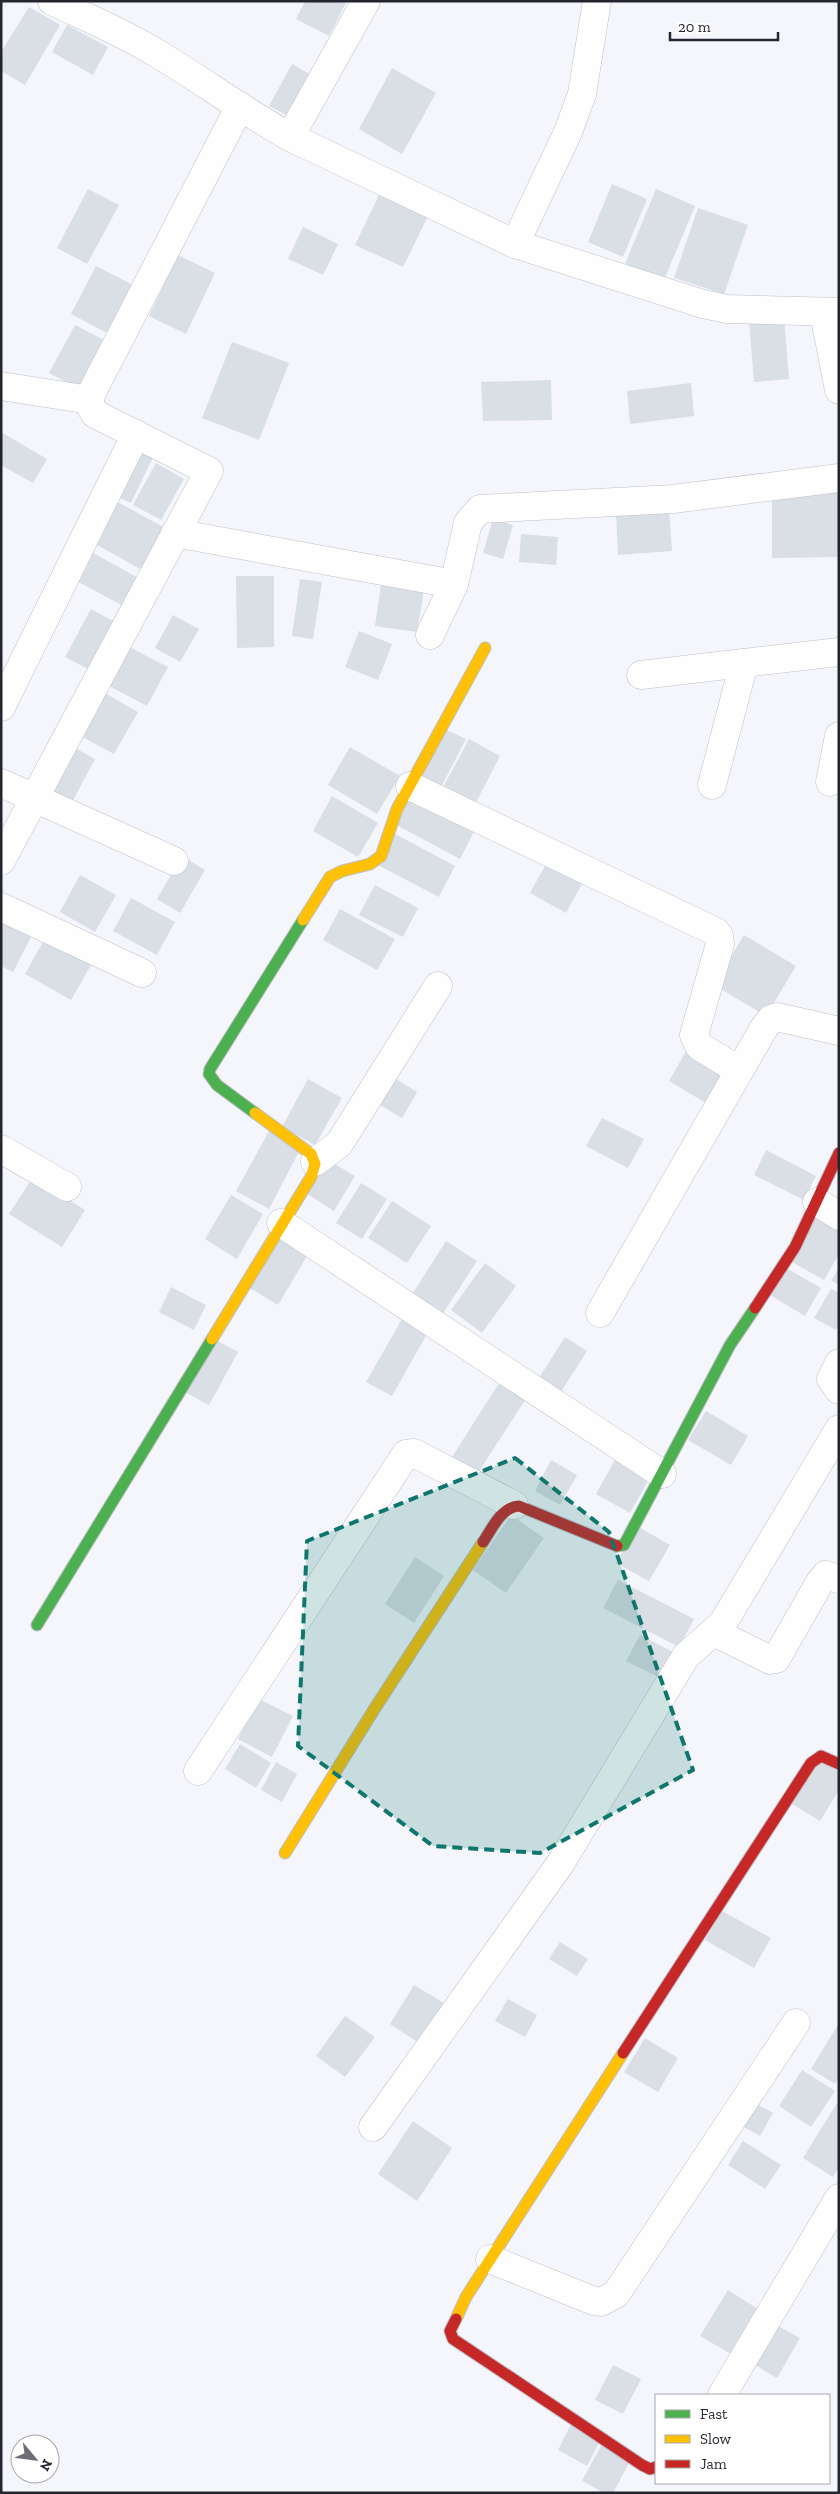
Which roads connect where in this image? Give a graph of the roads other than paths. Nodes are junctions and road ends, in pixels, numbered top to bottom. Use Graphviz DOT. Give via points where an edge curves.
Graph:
graph roads {
  1 [pos="52,1"];
  2 [pos="366,1"];
  3 [pos="596,1"];
  4 [pos="240,106"];
  5 [pos="290,137"];
  6 [pos="515,244"];
  7 [pos="832,312"];
  8 [pos="1,386"];
  9 [pos="839,390"];
  10 [pos="90,400"];
  11 [pos="136,434"];
  12 [pos="839,478"];
  13 [pos="175,533"];
  14 [pos="454,584"];
  15 [pos="430,636"];
  16 [pos="485,648"];
  17 [pos="839,652"];
  18 [pos="744,663"];
  19 [pos="642,675"];
  20 [pos="1,707"];
  21 [pos="839,736"];
  22 [pos="830,782"];
  23 [pos="1,783"];
  24 [pos="712,785"];
  25 [pos="410,786"];
  26 [pos="35,797"];
  27 [pos="1,860"];
  28 [pos="174,861"];
  29 [pos="1,907"];
  30 [pos="142,973"];
  31 [pos="438,986"];
  32 [pos="839,1031"];
  33 [pos="738,1070"];
  34 [pos="1,1149"];
  35 [pos="839,1153"];
  36 [pos="315,1162"];
  37 [pos="67,1187"];
  38 [pos="828,1209"];
  39 [pos="281,1224"];
  40 [pos="600,1313"];
  41 [pos="839,1363"];
  42 [pos="839,1390"];
  43 [pos="839,1429"];
  44 [pos="662,1474"];
  45 [pos="514,1505"];
  46 [pos="839,1579"];
  47 [pos="36,1625"];
  48 [pos="714,1632"];
  49 [pos="839,1764"];
  50 [pos="198,1771"];
  51 [pos="285,1853"];
  52 [pos="796,2023"];
  53 [pos="373,2127"];
  54 [pos="839,2198"];
  55 [pos="490,2258"];
  56 [pos="723,2394"];
  57 [pos="655,2467"];
  1 -- 4 [label="street" via="157,53"];
  2 -- 5 [label="street"];
  3 -- 6 [label="street" via="582,94 568,132"];
  4 -- 5 [label="street"];
  4 -- 10 [label="street"];
  5 -- 6 [label="street"];
  6 -- 7 [label="street" via="727,310"];
  7 -- 9 [label="street"];
  8 -- 10 [label="street"];
  10 -- 11 [label="street" via="95,414"];
  11 -- 13 [label="street" via="209,471"];
  11 -- 20 [label="street"];
  12 -- 14 [label="street" via="673,499 480,509 468,522"];
  13 -- 14 [label="street"];
  13 -- 26 [label="street"];
  14 -- 15 [label="street"];
  16 -- 25 [label="street"];
  17 -- 18 [label="street"];
  18 -- 19 [label="street"];
  18 -- 24 [label="street"];
  21 -- 22 [label="street"];
  23 -- 26 [label="street"];
  25 -- 33 [label="street" via="716,932 720,944 694,1035 700,1046"];
  25 -- 36 [label="street" via="397,809 380,856 376,861 330,877 210,1070 209,1074 217,1085 311,1154"];
  26 -- 27 [label="street"];
  26 -- 28 [label="street"];
  29 -- 30 [label="street"];
  31 -- 36 [label="street" via="338,1144"];
  32 -- 33 [label="street" via="784,1018 771,1020"];
  33 -- 40 [label="street"];
  34 -- 37 [label="street"];
  35 -- 38 [label="street"];
  36 -- 39 [label="street" via="311,1177"];
  38 -- 44 [label="street" via="730,1345"];
  39 -- 44 [label="street"];
  39 -- 47 [label="street"];
  41 -- 42 [label="street" via="831,1379"];
  43 -- 48 [label="street" via="723,1623"];
  44 -- 45 [label="street" via="627,1542 621,1546"];
  45 -- 50 [label="street" via="414,1453 406,1454"];
  45 -- 51 [label="street" via="501,1514"];
  46 -- 48 [label="street" via="826,1575 820,1582 776,1659 770,1660"];
  48 -- 53 [label="street" via="686,1656 560,1864"];
  49 -- 55 [label="street" via="821,1756 811,1763"];
  52 -- 55 [label="street" via="616,2294 601,2302 594,2301"];
  54 -- 56 [label="street"];
  55 -- 57 [label="street" via="466,2297 450,2335 642,2465 650,2469"];
}
